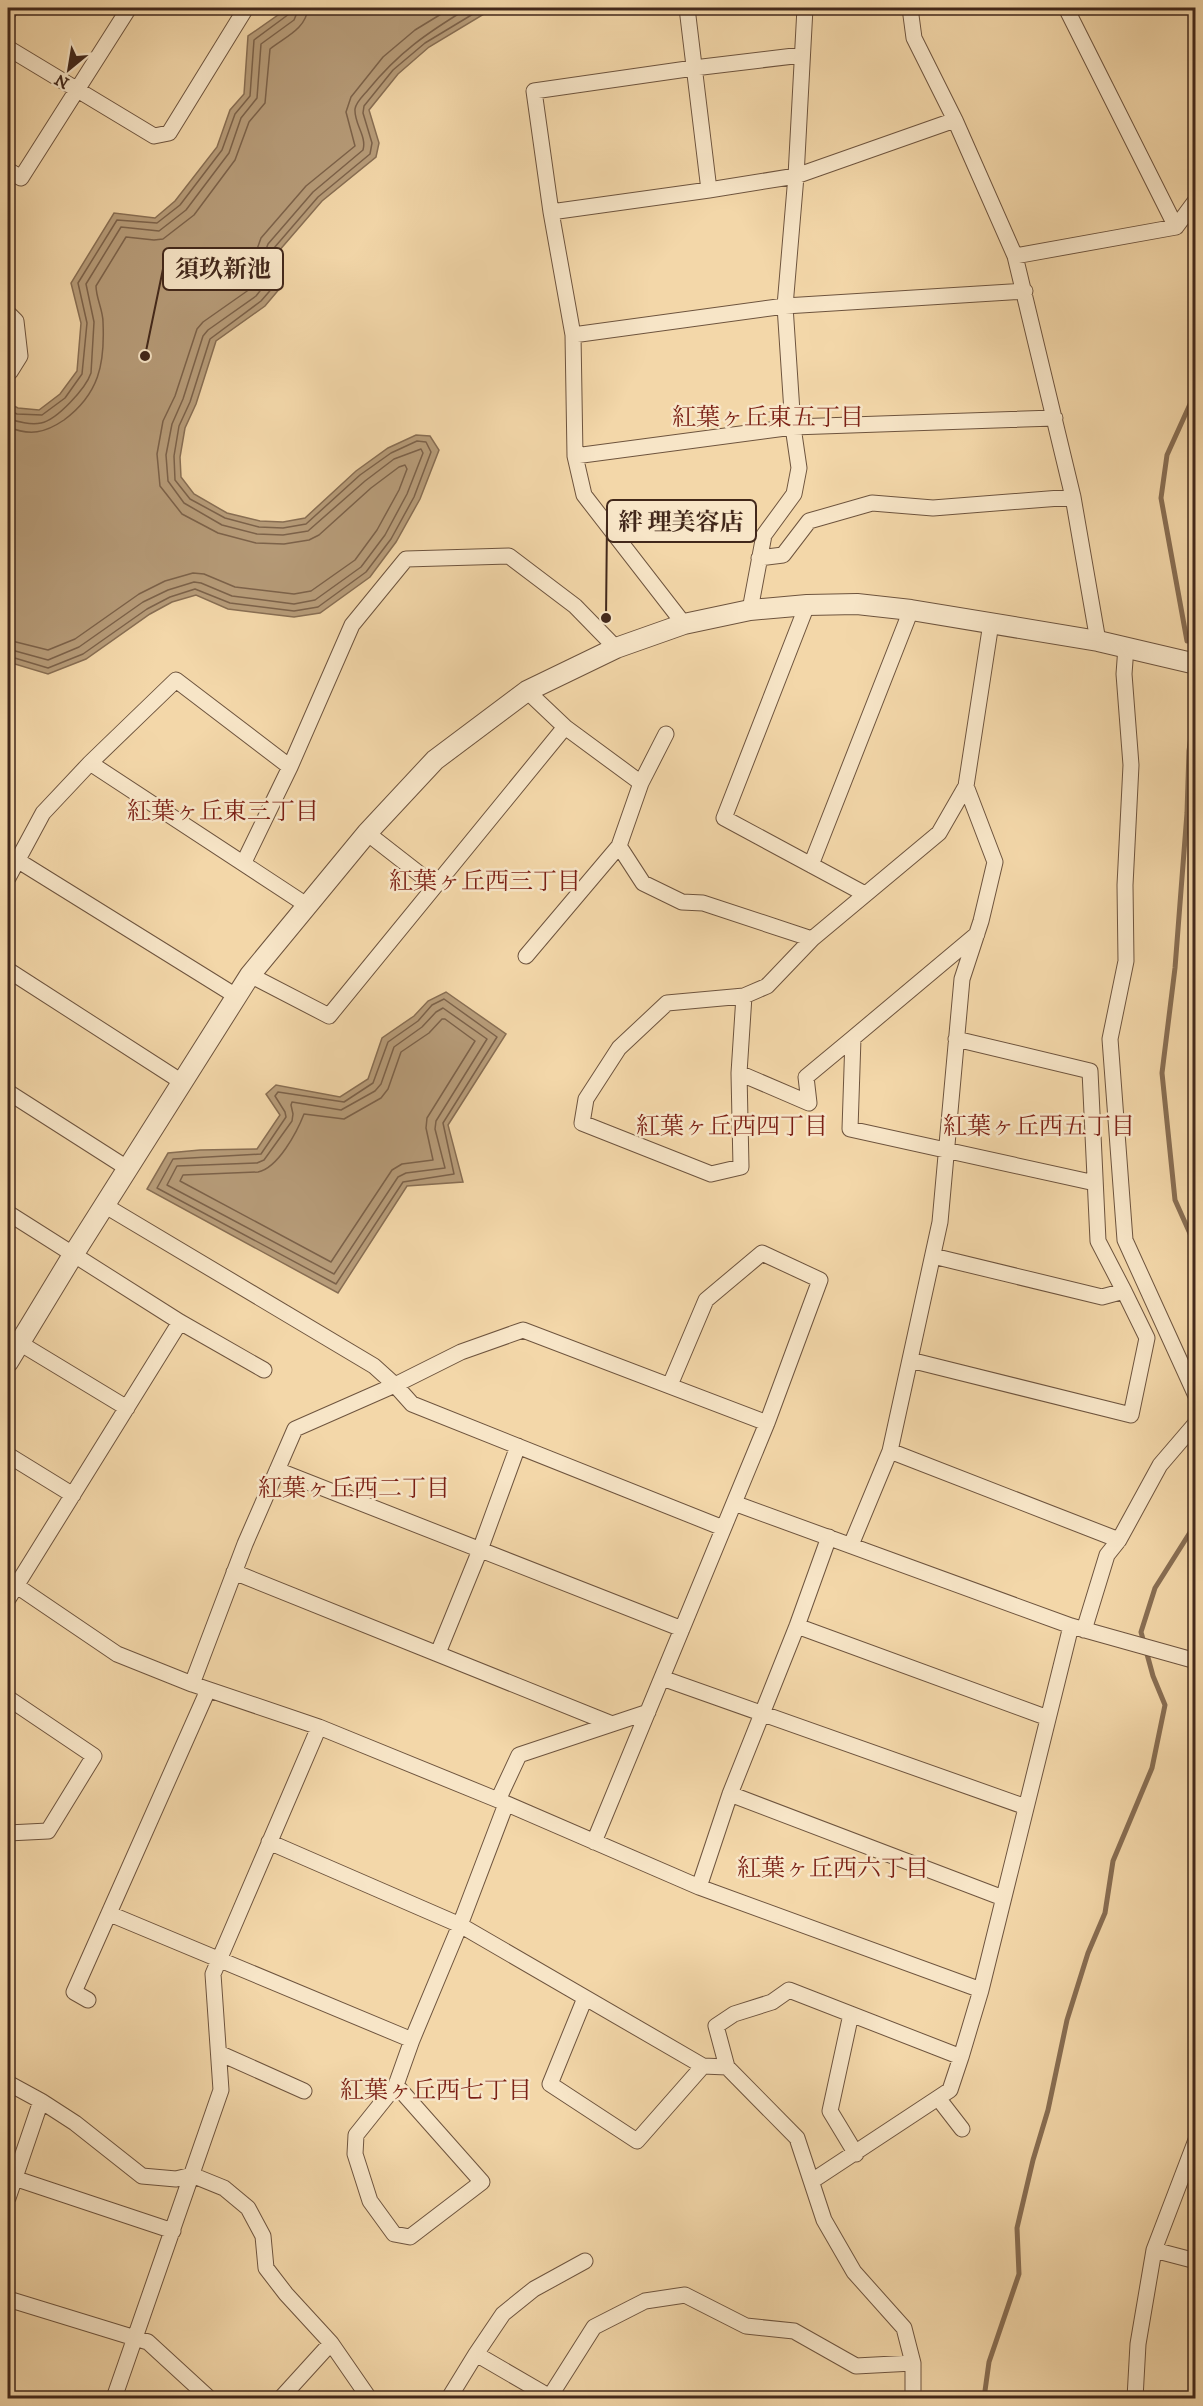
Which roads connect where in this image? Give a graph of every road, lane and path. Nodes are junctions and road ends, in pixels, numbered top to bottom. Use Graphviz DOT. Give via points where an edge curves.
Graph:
graph roads {
  1 [pos="11,8"];
  2 [pos="129,8"];
  3 [pos="246,8"];
  4 [pos="687,8"];
  5 [pos="805,8"];
  6 [pos="910,8"];
  7 [pos="1066,8"];
  8 [pos="8,13"];
  9 [pos="8,48"];
  10 [pos="802,55"];
  11 [pos="694,68"];
  12 [pos="77,90"];
  13 [pos="955,120"];
  14 [pos="8,170"];
  15 [pos="796,176"];
  16 [pos="709,190"];
  17 [pos="1196,200"];
  18 [pos="551,212"];
  19 [pos="1176,227"];
  20 [pos="1015,256"];
  21 [pos="1025,291"];
  22 [pos="785,306"];
  23 [pos="8,313"];
  24 [pos="573,335"];
  25 [pos="10,372"];
  26 [pos="1055,418"];
  27 [pos="793,427"];
  28 [pos="575,456"];
  29 [pos="1073,497"];
  30 [pos="759,558"];
  31 [pos="807,605"];
  32 [pos="750,610"];
  33 [pos="911,610"];
  34 [pos="991,623"];
  35 [pos="684,624"];
  36 [pos="1098,641"];
  37 [pos="1126,647"];
  38 [pos="616,648"];
  39 [pos="1196,664"];
  40 [pos="527,691"];
  41 [pos="565,727"];
  42 [pos="666,734"];
  43 [pos="90,763"];
  44 [pos="290,767"];
  45 [pos="641,783"];
  46 [pos="966,786"];
  47 [pos="367,833"];
  48 [pos="618,846"];
  49 [pos="12,859"];
  50 [pos="244,862"];
  51 [pos="811,865"];
  52 [pos="8,878"];
  53 [pos="435,886"];
  54 [pos="865,894"];
  55 [pos="308,906"];
  56 [pos="977,933"];
  57 [pos="812,939"];
  58 [pos="526,956"];
  59 [pos="8,970"];
  60 [pos="250,975"];
  61 [pos="236,996"];
  62 [pos="744,996"];
  63 [pos="853,1038"];
  64 [pos="956,1040"];
  65 [pos="739,1073"];
  66 [pos="182,1082"];
  67 [pos="8,1092"];
  68 [pos="946,1149"];
  69 [pos="127,1168"];
  70 [pos="1095,1183"];
  71 [pos="104,1205"];
  72 [pos="8,1213"];
  73 [pos="73,1255"];
  74 [pos="933,1256"];
  75 [pos="1124,1291"];
  76 [pos="180,1322"];
  77 [pos="13,1340"];
  78 [pos="910,1360"];
  79 [pos="8,1362"];
  80 [pos="264,1370"];
  81 [pos="395,1385"];
  82 [pos="670,1385"];
  83 [pos="1196,1396"];
  84 [pos="127,1408"];
  85 [pos="767,1423"];
  86 [pos="1196,1423"];
  87 [pos="518,1446"];
  88 [pos="890,1451"];
  89 [pos="8,1455"];
  90 [pos="277,1470"];
  91 [pos="73,1495"];
  92 [pos="734,1503"];
  93 [pos="723,1528"];
  94 [pos="829,1537"];
  95 [pos="1119,1540"];
  96 [pos="851,1545"];
  97 [pos="480,1550"];
  98 [pos="234,1572"];
  99 [pos="12,1583"];
  100 [pos="8,1599"];
  101 [pos="797,1626"];
  102 [pos="1077,1628"];
  103 [pos="682,1629"];
  104 [pos="438,1653"];
  105 [pos="1196,1661"];
  106 [pos="662,1678"];
  107 [pos="192,1684"];
  108 [pos="208,1690"];
  109 [pos="8,1698"];
  110 [pos="648,1712"];
  111 [pos="761,1713"];
  112 [pos="1048,1718"];
  113 [pos="612,1724"];
  114 [pos="319,1727"];
  115 [pos="730,1794"];
  116 [pos="502,1802"];
  117 [pos="1026,1807"];
  118 [pos="8,1833"];
  119 [pos="8,1842"];
  120 [pos="269,1842"];
  121 [pos="594,1842"];
  122 [pos="699,1887"];
  123 [pos="1003,1898"];
  124 [pos="110,1914"];
  125 [pos="460,1925"];
  126 [pos="219,1960"];
  127 [pos="981,1990"];
  128 [pos="585,1998"];
  129 [pos="88,2000"];
  130 [pos="851,2014"];
  131 [pos="412,2040"];
  132 [pos="219,2053"];
  133 [pos="961,2057"];
  134 [pos="703,2066"];
  135 [pos="727,2067"];
  136 [pos="8,2083"];
  137 [pos="396,2085"];
  138 [pos="304,2091"];
  139 [pos="938,2098"];
  140 [pos="41,2101"];
  141 [pos="962,2129"];
  142 [pos="1196,2140"];
  143 [pos="856,2154"];
  144 [pos="14,2156"];
  145 [pos="192,2175"];
  146 [pos="14,2178"];
  147 [pos="812,2181"];
  148 [pos="8,2198"];
  149 [pos="173,2231"];
  150 [pos="1154,2250"];
  151 [pos="585,2261"];
  152 [pos="1196,2261"];
  153 [pos="8,2300"];
  154 [pos="135,2339"];
  155 [pos="332,2343"];
  156 [pos="476,2354"];
  157 [pos="913,2363"];
  158 [pos="114,2398"];
  159 [pos="209,2398"];
  160 [pos="281,2398"];
  161 [pos="369,2398"];
  162 [pos="449,2398"];
  163 [pos="550,2398"];
  164 [pos="913,2398"];
  165 [pos="1135,2398"];
  1 -- 8 [label="street"];
  2 -- 12 [label="street"];
  3 -- 12 [label="street" via="169,133 154,136"];
  4 -- 11 [label="street"];
  5 -- 10 [label="street"];
  6 -- 13 [label="street" via="914,38"];
  7 -- 19 [label="street"];
  9 -- 12 [label="street"];
  10 -- 11 [label="street"];
  10 -- 15 [label="street"];
  11 -- 16 [label="street"];
  11 -- 18 [label="street" via="534,91"];
  12 -- 14 [label="street" via="21,178"];
  13 -- 15 [label="street"];
  13 -- 20 [label="street"];
  15 -- 16 [label="street"];
  15 -- 22 [label="street"];
  16 -- 18 [label="street"];
  17 -- 19 [label="street"];
  18 -- 24 [label="street"];
  19 -- 20 [label="street"];
  20 -- 21 [label="street"];
  21 -- 22 [label="street"];
  21 -- 26 [label="street"];
  22 -- 24 [label="street"];
  22 -- 27 [label="street"];
  23 -- 25 [label="street" via="16,321 20,356"];
  24 -- 28 [label="street"];
  26 -- 27 [label="street"];
  26 -- 29 [label="street"];
  27 -- 28 [label="street"];
  27 -- 30 [label="street" via="799,468 794,494 764,535"];
  28 -- 35 [label="street" via="584,495"];
  29 -- 30 [label="street" via="933,508 872,503 809,521 783,555"];
  29 -- 36 [label="street"];
  30 -- 32 [label="street"];
  31 -- 32 [label="street"];
  31 -- 33 [label="street" via="857,604"];
  31 -- 51 [label="street" via="724,818"];
  32 -- 35 [label="street"];
  33 -- 34 [label="street"];
  33 -- 51 [label="street"];
  34 -- 36 [label="street"];
  34 -- 46 [label="street"];
  35 -- 38 [label="street"];
  36 -- 37 [label="street"];
  37 -- 39 [label="street"];
  37 -- 83 [label="street" via="1124,674 1131,765 1126,961 1110,1039 1125,1240"];
  38 -- 40 [label="street"];
  38 -- 44 [label="street" via="575,606 508,556 406,559 352,625"];
  40 -- 41 [label="street"];
  40 -- 47 [label="street" via="435,760"];
  41 -- 45 [label="street"];
  41 -- 53 [label="street"];
  42 -- 45 [label="street"];
  43 -- 44 [label="street" via="176,680"];
  43 -- 49 [label="street" via="43,813"];
  43 -- 50 [label="street"];
  44 -- 50 [label="street"];
  45 -- 48 [label="street"];
  46 -- 54 [label="street" via="939,833"];
  46 -- 56 [label="street" via="995,862"];
  47 -- 53 [label="street"];
  47 -- 55 [label="street"];
  48 -- 57 [label="street" via="643,883 682,902 703,903"];
  48 -- 58 [label="street"];
  49 -- 52 [label="street"];
  49 -- 61 [label="street"];
  50 -- 55 [label="street"];
  51 -- 54 [label="street"];
  53 -- 60 [label="street" via="329,1016"];
  54 -- 57 [label="street"];
  55 -- 60 [label="street"];
  56 -- 63 [label="street"];
  56 -- 64 [label="street" via="962,979"];
  57 -- 62 [label="street" via="767,986"];
  59 -- 66 [label="street"];
  60 -- 61 [label="street"];
  61 -- 66 [label="street"];
  62 -- 65 [label="street"];
  62 -- 65 [label="street" via="667,1003 619,1048 586,1099 582,1123 711,1174 741,1167"];
  63 -- 65 [label="street" via="806,1077 809,1103"];
  63 -- 68 [label="street" via="850,1129"];
  64 -- 68 [label="street"];
  64 -- 70 [label="street" via="1090,1071"];
  66 -- 69 [label="street"];
  67 -- 69 [label="street"];
  68 -- 70 [label="street"];
  68 -- 74 [label="street"];
  69 -- 71 [label="street"];
  70 -- 75 [label="street" via="1098,1241"];
  71 -- 73 [label="street"];
  71 -- 81 [label="street" via="374,1366"];
  72 -- 73 [label="street"];
  73 -- 76 [label="street"];
  73 -- 77 [label="street"];
  74 -- 75 [label="street" via="1102,1297"];
  74 -- 78 [label="street"];
  75 -- 78 [label="street" via="1147,1338 1131,1415"];
  76 -- 80 [label="street"];
  76 -- 84 [label="street"];
  77 -- 79 [label="street"];
  77 -- 84 [label="street"];
  78 -- 88 [label="street"];
  81 -- 82 [label="street" via="461,1352 523,1330"];
  81 -- 87 [label="street" via="412,1404"];
  81 -- 90 [label="street" via="295,1430"];
  82 -- 85 [label="street"];
  82 -- 85 [label="street" via="706,1300 762,1253 820,1280"];
  84 -- 91 [label="street"];
  85 -- 92 [label="street"];
  86 -- 95 [label="street" via="1160,1465"];
  87 -- 93 [label="street"];
  87 -- 97 [label="street"];
  88 -- 95 [label="street"];
  88 -- 96 [label="street"];
  89 -- 91 [label="street"];
  90 -- 97 [label="street"];
  90 -- 98 [label="street"];
  91 -- 99 [label="street"];
  92 -- 93 [label="street"];
  92 -- 94 [label="street"];
  93 -- 103 [label="street"];
  94 -- 96 [label="street"];
  94 -- 101 [label="street"];
  95 -- 102 [label="street" via="1107,1555"];
  96 -- 102 [label="street"];
  97 -- 103 [label="street"];
  97 -- 104 [label="street"];
  98 -- 104 [label="street"];
  98 -- 107 [label="street"];
  99 -- 100 [label="street"];
  99 -- 107 [label="street" via="117,1654"];
  101 -- 111 [label="street"];
  101 -- 112 [label="street"];
  102 -- 105 [label="street"];
  102 -- 112 [label="street"];
  103 -- 106 [label="street"];
  104 -- 113 [label="street"];
  106 -- 110 [label="street"];
  106 -- 111 [label="street"];
  107 -- 108 [label="street"];
  108 -- 114 [label="street"];
  108 -- 124 [label="street"];
  109 -- 118 [label="street" via="94,1756 48,1831"];
  110 -- 113 [label="street"];
  110 -- 121 [label="street"];
  111 -- 115 [label="street"];
  111 -- 117 [label="street"];
  112 -- 117 [label="street"];
  113 -- 116 [label="street" via="519,1755"];
  114 -- 116 [label="street"];
  114 -- 120 [label="street"];
  115 -- 122 [label="street"];
  115 -- 123 [label="street"];
  116 -- 121 [label="street"];
  116 -- 125 [label="street"];
  117 -- 123 [label="street"];
  118 -- 119 [label="street"];
  120 -- 125 [label="street"];
  120 -- 126 [label="street"];
  121 -- 122 [label="street"];
  122 -- 127 [label="street"];
  123 -- 127 [label="street"];
  124 -- 126 [label="street"];
  124 -- 129 [label="street" via="74,1992"];
  125 -- 128 [label="street"];
  125 -- 131 [label="street"];
  126 -- 131 [label="street"];
  126 -- 132 [label="street" via="213,1974"];
  127 -- 133 [label="street"];
  128 -- 134 [label="street"];
  128 -- 134 [label="street" via="550,2084 637,2141"];
  130 -- 133 [label="street"];
  130 -- 135 [label="street" via="789,1990 772,2002 734,2014 716,2026"];
  130 -- 143 [label="street" via="830,2111"];
  131 -- 137 [label="street"];
  132 -- 138 [label="street"];
  132 -- 145 [label="street" via="221,2090"];
  133 -- 139 [label="street" via="950,2090"];
  134 -- 135 [label="street"];
  135 -- 147 [label="street" via="797,2138"];
  136 -- 140 [label="street"];
  137 -- 137 [label="street" via="356,2135 355,2154 370,2201 394,2234 410,2237 482,2182"];
  139 -- 141 [label="street"];
  139 -- 143 [label="street"];
  140 -- 144 [label="street"];
  140 -- 145 [label="street" via="142,2176 176,2179"];
  142 -- 150 [label="street"];
  143 -- 147 [label="street"];
  144 -- 146 [label="street"];
  145 -- 149 [label="street"];
  145 -- 155 [label="street" via="224,2188 248,2208 263,2235 266,2268"];
  146 -- 148 [label="street"];
  146 -- 149 [label="street"];
  147 -- 157 [label="street" via="824,2220 854,2272 904,2328"];
  149 -- 154 [label="street"];
  150 -- 152 [label="street"];
  150 -- 165 [label="street" via="1138,2344"];
  151 -- 156 [label="street" via="534,2289 503,2314"];
  153 -- 154 [label="street"];
  154 -- 158 [label="street"];
  154 -- 159 [label="street" via="148,2342"];
  155 -- 160 [label="street"];
  155 -- 161 [label="street"];
  156 -- 162 [label="street"];
  156 -- 163 [label="street"];
  157 -- 163 [label="street" via="856,2366 794,2331 746,2326 685,2295 645,2301 594,2327"];
  157 -- 164 [label="street"];
}
